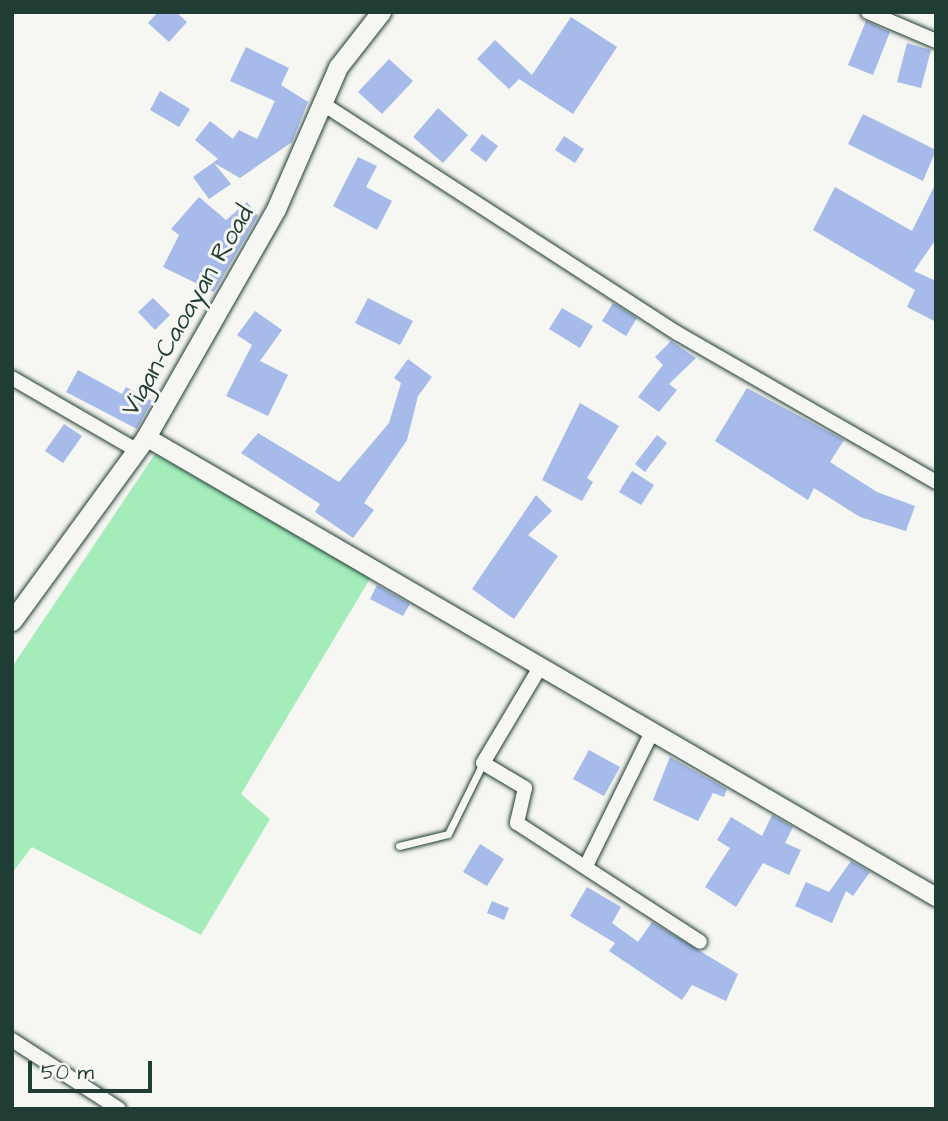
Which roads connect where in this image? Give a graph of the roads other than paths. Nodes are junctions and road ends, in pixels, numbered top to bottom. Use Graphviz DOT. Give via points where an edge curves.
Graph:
graph roads {
  1 [pos="381,12"];
  2 [pos="868,12"];
  3 [pos="936,41"];
  4 [pos="323,104"];
  5 [pos="12,378"];
  6 [pos="141,444"];
  7 [pos="936,482"];
  8 [pos="12,621"];
  9 [pos="539,669"];
  10 [pos="652,732"];
  11 [pos="483,763"];
  12 [pos="399,846"];
  13 [pos="586,866"];
  14 [pos="936,897"];
  15 [pos="700,942"];
  16 [pos="12,1040"];
  17 [pos="119,1109"];
  1 -- 4 [label="main road, Vigan-Caoayan Road" via="338,67"];
  2 -- 3 [label="street"];
  4 -- 6 [label="main road, Vigan-Caoayan Road" via="276,209"];
  4 -- 7 [label="street" via="677,333"];
  5 -- 6 [label="street"];
  6 -- 8 [label="main road, Vigan-Caoayan Road"];
  6 -- 9 [label="street"];
  9 -- 10 [label="street"];
  9 -- 11 [label="street"];
  10 -- 13 [label="street"];
  10 -- 14 [label="street"];
  11 -- 12 [label="lane" via="448,834"];
  11 -- 13 [label="street" via="524,786 519,827"];
  13 -- 15 [label="street"];
  16 -- 17 [label="street"];
}
